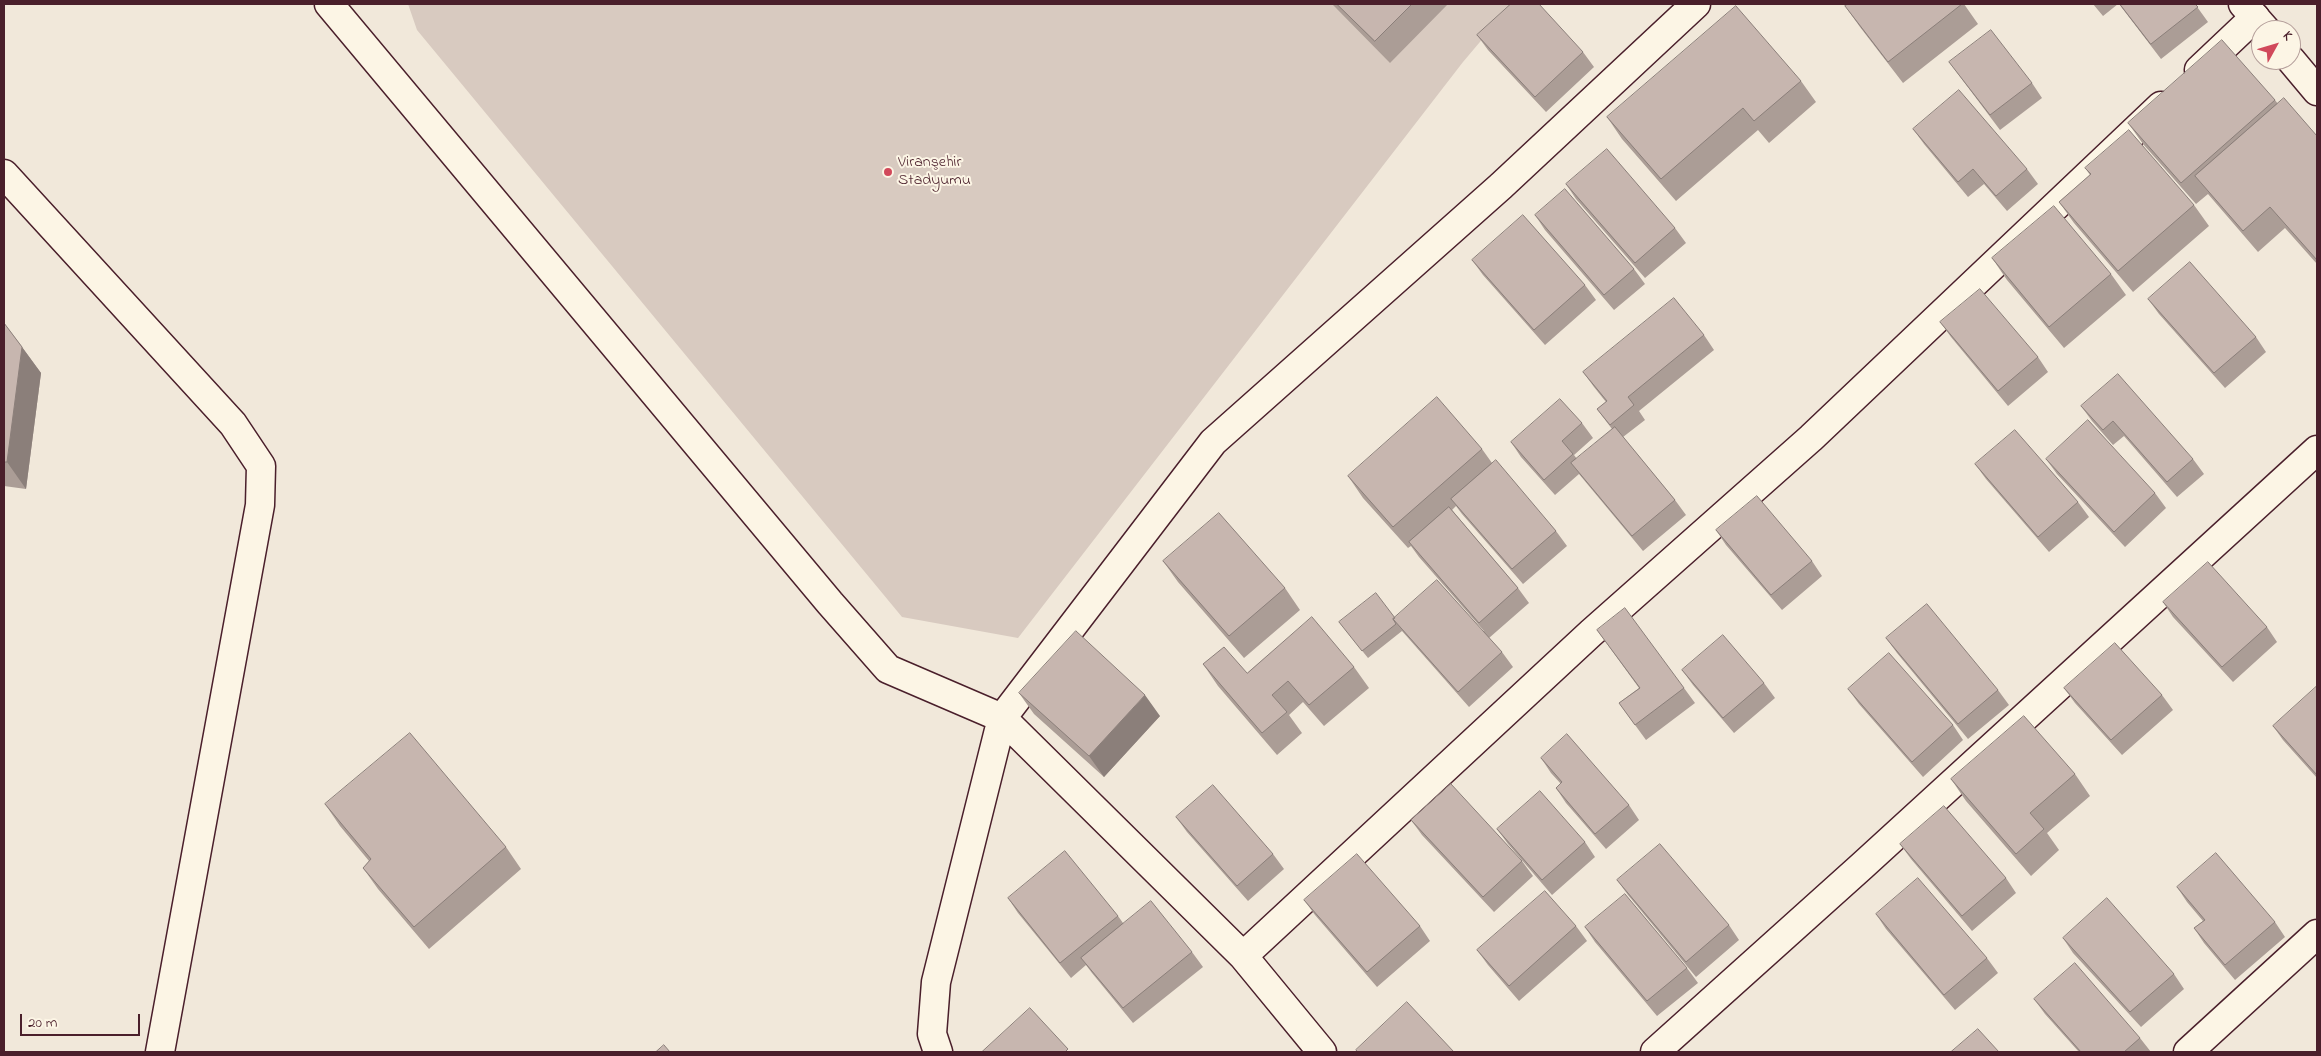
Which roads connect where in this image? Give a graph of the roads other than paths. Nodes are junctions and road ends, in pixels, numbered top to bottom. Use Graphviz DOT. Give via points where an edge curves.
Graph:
graph roads {
  1 [pos="329,4"];
  2 [pos="1696,4"];
  3 [pos="2254,17"];
  4 [pos="2299,70"];
  5 [pos="2317,91"];
  6 [pos="4,174"];
  7 [pos="2317,450"];
  8 [pos="1002,718"];
  9 [pos="2317,934"];
  10 [pos="1243,956"];
  11 [pos="160,1052"];
  12 [pos="938,1052"];
  13 [pos="1322,1052"];
  14 [pos="1655,1052"];
  15 [pos="2188,1052"];
  1 -- 8 [label="street" via="888,669"];
  2 -- 8 [label="street" via="1501,186 1212,442"];
  3 -- 10 [label="street" via="1810,438 1599,627"];
  4 -- 5 [label="street"];
  6 -- 11 [label="street" via="233,424 260,466 260,505"];
  7 -- 14 [label="street"];
  8 -- 10 [label="street"];
  8 -- 12 [label="street" via="936,982 932,1034"];
  9 -- 15 [label="street"];
  10 -- 13 [label="street"];
}
